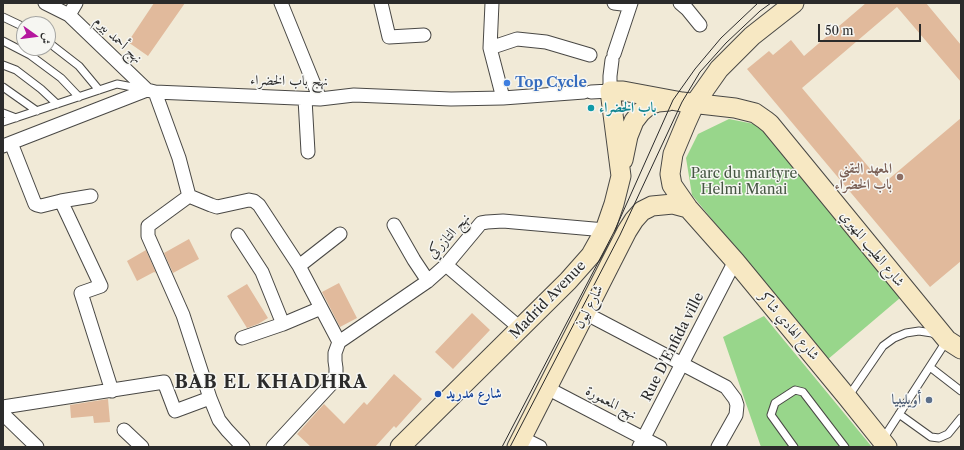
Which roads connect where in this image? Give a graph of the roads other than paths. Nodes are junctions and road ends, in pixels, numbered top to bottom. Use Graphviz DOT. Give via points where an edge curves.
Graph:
graph roads {
  1 [pos="45,3"];
  2 [pos="76,3"];
  3 [pos="281,3"];
  4 [pos="381,3"];
  5 [pos="492,3"];
  6 [pos="614,3"];
  7 [pos="680,3"];
  8 [pos="794,3"];
  9 [pos="630,4"];
  10 [pos="68,15"];
  11 [pos="3,17"];
  12 [pos="16,23"];
  13 [pos="700,25"];
  14 [pos="424,36"];
  15 [pos="3,41"];
  16 [pos="56,48"];
  17 [pos="490,48"];
  18 [pos="590,55"];
  19 [pos="3,65"];
  20 [pos="3,86"];
  21 [pos="99,90"];
  22 [pos="151,91"];
  23 [pos="610,91"];
  24 [pos="79,97"];
  25 [pos="503,98"];
  26 [pos="305,99"];
  27 [pos="320,99"];
  28 [pos="673,100"];
  29 [pos="57,104"];
  30 [pos="695,104"];
  31 [pos="37,111"];
  32 [pos="3,113"];
  33 [pos="16,118"];
  34 [pos="3,122"];
  35 [pos="7,145"];
  36 [pos="308,152"];
  37 [pos="621,176"];
  38 [pos="92,196"];
  39 [pos="189,196"];
  40 [pos="61,201"];
  41 [pos="688,208"];
  42 [pos="394,225"];
  43 [pos="605,230"];
  44 [pos="340,234"];
  45 [pos="238,235"];
  46 [pos="735,261"];
  47 [pos="446,265"];
  48 [pos="299,266"];
  49 [pos="428,281"];
  50 [pos="321,308"];
  51 [pos="585,313"];
  52 [pos="283,324"];
  53 [pos="520,328"];
  54 [pos="242,338"];
  55 [pos="339,342"];
  56 [pos="954,345"];
  57 [pos="682,364"];
  58 [pos="930,367"];
  59 [pos="547,388"];
  60 [pos="112,391"];
  61 [pos="961,391"];
  62 [pos="848,397"];
  63 [pos="210,398"];
  64 [pos="3,407"];
  65 [pos="3,414"];
  66 [pos="899,414"];
  67 [pos="961,418"];
  68 [pos="124,430"];
  69 [pos="519,442"];
  70 [pos="641,443"];
  71 [pos="884,444"];
  72 [pos="36,447"];
  73 [pos="142,447"];
  74 [pos="243,447"];
  75 [pos="273,447"];
  76 [pos="400,447"];
  77 [pos="540,447"];
  78 [pos="660,447"];
  79 [pos="718,447"];
  80 [pos="794,447"];
  81 [pos="845,447"];
  1 -- 10 [label="street, نهج أحمد بيرم"];
  2 -- 10 [label="street"];
  3 -- 27 [label="street"];
  4 -- 14 [label="street" via="389,37"];
  5 -- 17 [label="street"];
  6 -- 9 [label="street"];
  7 -- 13 [label="street"];
  8 -- 30 [label="street, شارع الهادي شاكر" via="752,36 719,69"];
  9 -- 23 [label="street" via="613,57"];
  10 -- 22 [label="street, نهج أحمد بيرم"];
  11 -- 12 [label="lane"];
  15 -- 24 [label="lane" via="30,55 55,73"];
  16 -- 21 [label="lane" via="79,66"];
  17 -- 18 [label="street" via="517,39 546,42"];
  17 -- 25 [label="street"];
  19 -- 29 [label="lane" via="16,70"];
  20 -- 31 [label="lane"];
  21 -- 22 [label="lane" via="117,84"];
  21 -- 24 [label="lane"];
  22 -- 26 [label="street, نهج باب الخضراء"];
  22 -- 35 [label="street, نهج باب الخضراء"];
  22 -- 39 [label="street" via="179,158"];
  23 -- 25 [label="street, نهج باب الخضراء"];
  23 -- 28 [label="street, شارع الطيب المهيري"];
  23 -- 37 [label="street, Madrid Avenue"];
  24 -- 29 [label="lane"];
  25 -- 27 [label="street, نهج باب الخضراء" via="451,100 354,95"];
  26 -- 27 [label="street, نهج باب الخضراء"];
  26 -- 36 [label="street"];
  28 -- 30 [label="street, شارع الطيب المهيري"];
  28 -- 37 [label="street" via="649,105 634,121 628,136"];
  29 -- 31 [label="lane"];
  30 -- 41 [label="street, شارع الهادي شاكر" via="673,154 670,174 672,185"];
  30 -- 56 [label="street, شارع الطيب المهيري" via="746,110 770,124"];
  31 -- 33 [label="lane"];
  32 -- 33 [label="lane"];
  33 -- 34 [label="lane"];
  35 -- 40 [label="street" via="35,204 41,206"];
  37 -- 43 [label="street, Madrid Avenue"];
  38 -- 40 [label="street"];
  39 -- 48 [label="street" via="217,207 254,201"];
  39 -- 63 [label="street" via="148,226 148,236 184,314"];
  40 -- 60 [label="street" via="101,286 81,293"];
  41 -- 46 [label="street, شارع الهادي شاكر"];
  41 -- 51 [label="street, شارع ليون" via="662,204 642,211 626,231"];
  42 -- 49 [label="street"];
  43 -- 47 [label="street, نهج التازركي" via="503,221 481,223"];
  43 -- 53 [label="street, Madrid Avenue" via="591,255"];
  44 -- 48 [label="street"];
  45 -- 52 [label="street" via="262,272"];
  46 -- 57 [label="street, Rue D'Enfida ville"];
  46 -- 62 [label="street, شارع الهادي شاكر"];
  47 -- 49 [label="street, نهج التازركي"];
  47 -- 53 [label="street"];
  48 -- 50 [label="street"];
  49 -- 55 [label="street, نهج التازركي"];
  50 -- 52 [label="street"];
  50 -- 55 [label="street"];
  51 -- 57 [label="street"];
  51 -- 59 [label="street, شارع ليون"];
  52 -- 54 [label="street"];
  53 -- 76 [label="street, Madrid Avenue"];
  55 -- 75 [label="street" via="335,353 334,381"];
  56 -- 58 [label="lane"];
  56 -- 62 [label="lane" via="932,333 919,331 894,338 883,346"];
  57 -- 70 [label="street, Rue D'Enfida ville"];
  57 -- 79 [label="street" via="726,386 735,398 736,415"];
  58 -- 61 [label="lane"];
  58 -- 66 [label="lane"];
  59 -- 69 [label="street, شارع ليون"];
  59 -- 70 [label="street, نهج المعمورة"];
  60 -- 63 [label="street" via="164,382 175,411"];
  60 -- 64 [label="street"];
  62 -- 71 [label="street, شارع الهادي شاكر"];
  63 -- 74 [label="street" via="219,420"];
  65 -- 72 [label="street"];
  66 -- 67 [label="lane" via="931,437 939,438 948,434"];
  66 -- 71 [label="lane"];
  68 -- 73 [label="street"];
  69 -- 77 [label="street"];
  70 -- 78 [label="street, نهج المعمورة"];
  80 -- 81 [label="lane" via="771,415 776,403 795,390 803,392"];
}
